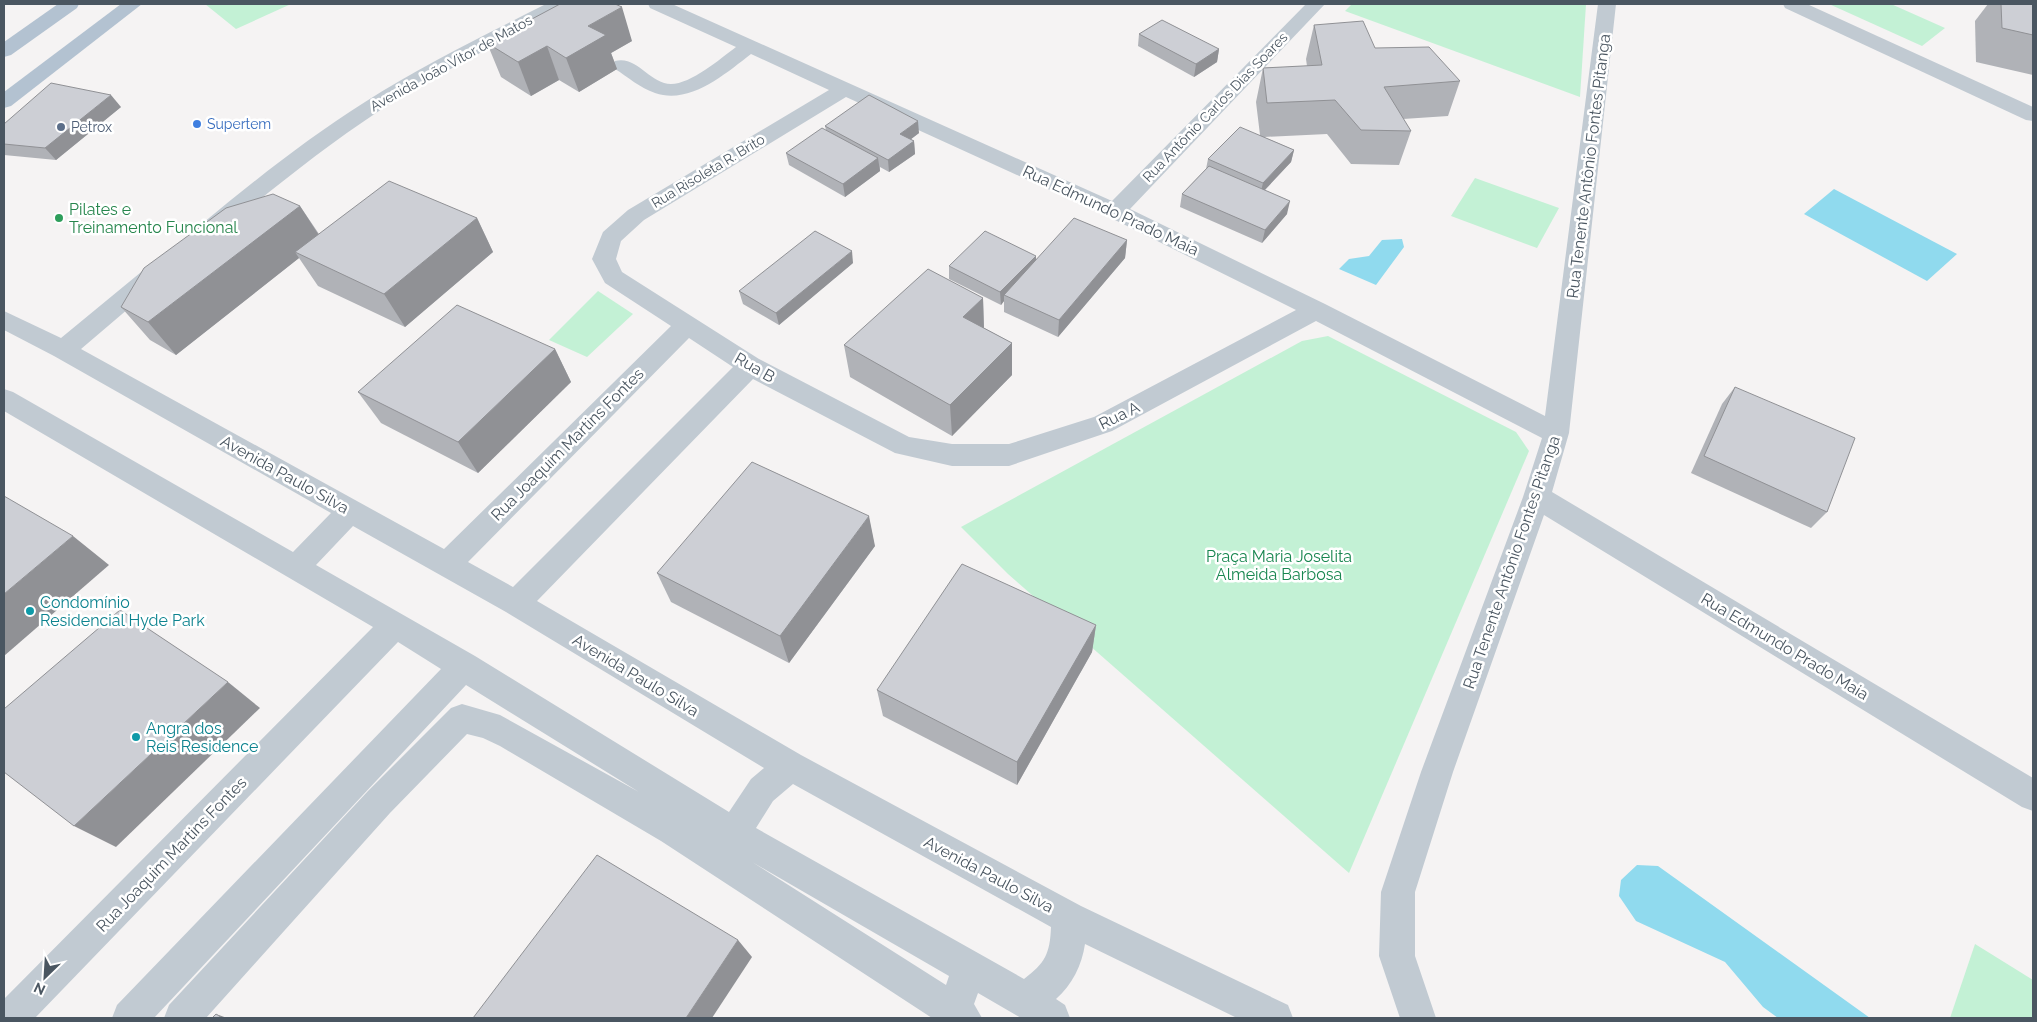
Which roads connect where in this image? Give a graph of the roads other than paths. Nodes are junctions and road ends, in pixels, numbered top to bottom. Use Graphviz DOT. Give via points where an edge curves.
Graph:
graph roads {
  1 [pos="70,4"];
  2 [pos="133,4"];
  3 [pos="560,4"];
  4 [pos="657,4"];
  5 [pos="1316,4"];
  6 [pos="1607,4"];
  7 [pos="1792,4"];
  8 [pos="751,45"];
  9 [pos="4,51"];
  10 [pos="622,65"];
  11 [pos="846,88"];
  12 [pos="4,102"];
  13 [pos="2033,115"];
  14 [pos="1115,211"];
  15 [pos="192,243"];
  16 [pos="170,262"];
  17 [pos="613,277"];
  18 [pos="1316,310"];
  19 [pos="4,320"];
  20 [pos="687,325"];
  21 [pos="63,350"];
  22 [pos="750,366"];
  23 [pos="7,405"];
  24 [pos="1556,433"];
  25 [pos="904,446"];
  26 [pos="1536,496"];
  27 [pos="350,510"];
  28 [pos="447,564"];
  29 [pos="295,567"];
  30 [pos="516,603"];
  31 [pos="395,625"];
  32 [pos="464,666"];
  33 [pos="790,766"];
  34 [pos="2033,796"];
  35 [pos="734,833"];
  36 [pos="1069,918"];
  37 [pos="970,969"];
  38 [pos="1039,1009"];
  39 [pos="958,1015"];
  40 [pos="10,1018"];
  41 [pos="130,1018"];
  42 [pos="182,1018"];
  43 [pos="1275,1018"];
  44 [pos="1418,1018"];
  1 -- 9 [label="main road"];
  2 -- 12 [label="main road"];
  3 -- 15 [label="street, Avenida João Vitor de Matos" via="399,90 339,128 268,180"];
  4 -- 8 [label="street, Rua Edmundo Prado Maia"];
  5 -- 14 [label="street, Rua Antônio Carlos Dias Soares"];
  6 -- 24 [label="street, Rua Tenente Antônio Fontes Pitanga"];
  7 -- 13 [label="street"];
  8 -- 10 [label="street" via="694,84 676,91 654,85"];
  8 -- 11 [label="street, Rua Edmundo Prado Maia"];
  11 -- 14 [label="street, Rua Edmundo Prado Maia"];
  11 -- 17 [label="street, Rua Risoleta R. Brito" via="636,215 611,238 604,260"];
  14 -- 18 [label="street, Rua Edmundo Prado Maia"];
  16 -- 21 [label="street"];
  17 -- 20 [label="street, Rua B"];
  18 -- 24 [label="street, Rua Edmundo Prado Maia"];
  18 -- 25 [label="street, Rua A" via="1103,424 1019,452 1009,455 952,455"];
  19 -- 21 [label="street, Avenida Paulo Silva"];
  20 -- 22 [label="street, Rua B"];
  20 -- 28 [label="street, Rua Joaquim Martins Fontes"];
  21 -- 27 [label="street, Avenida Paulo Silva"];
  22 -- 25 [label="street, Rua B"];
  22 -- 30 [label="street"];
  23 -- 29 [label="street"];
  24 -- 26 [label="street, Rua Tenente Antônio Fontes Pitanga"];
  26 -- 34 [label="street, Rua Edmundo Prado Maia"];
  26 -- 44 [label="street, Rua Tenente Antônio Fontes Pitanga" via="1437,772 1398,892 1397,956"];
  27 -- 28 [label="street, Avenida Paulo Silva"];
  27 -- 29 [label="street"];
  28 -- 30 [label="street, Avenida Paulo Silva"];
  29 -- 31 [label="street"];
  30 -- 33 [label="street, Avenida Paulo Silva"];
  31 -- 32 [label="street"];
  31 -- 40 [label="street, Rua Joaquim Martins Fontes"];
  32 -- 35 [label="street"];
  32 -- 41 [label="street"];
  33 -- 35 [label="street" via="762,790"];
  33 -- 36 [label="street, Avenida Paulo Silva"];
  35 -- 37 [label="street"];
  36 -- 38 [label="street" via="1063,965 1047,984"];
  36 -- 43 [label="street, Avenida Paulo Silva"];
  37 -- 38 [label="street"];
  37 -- 39 [label="street"];
  39 -- 42 [label="street" via="672,830 511,736 489,725 462,718 379,802"];
}
